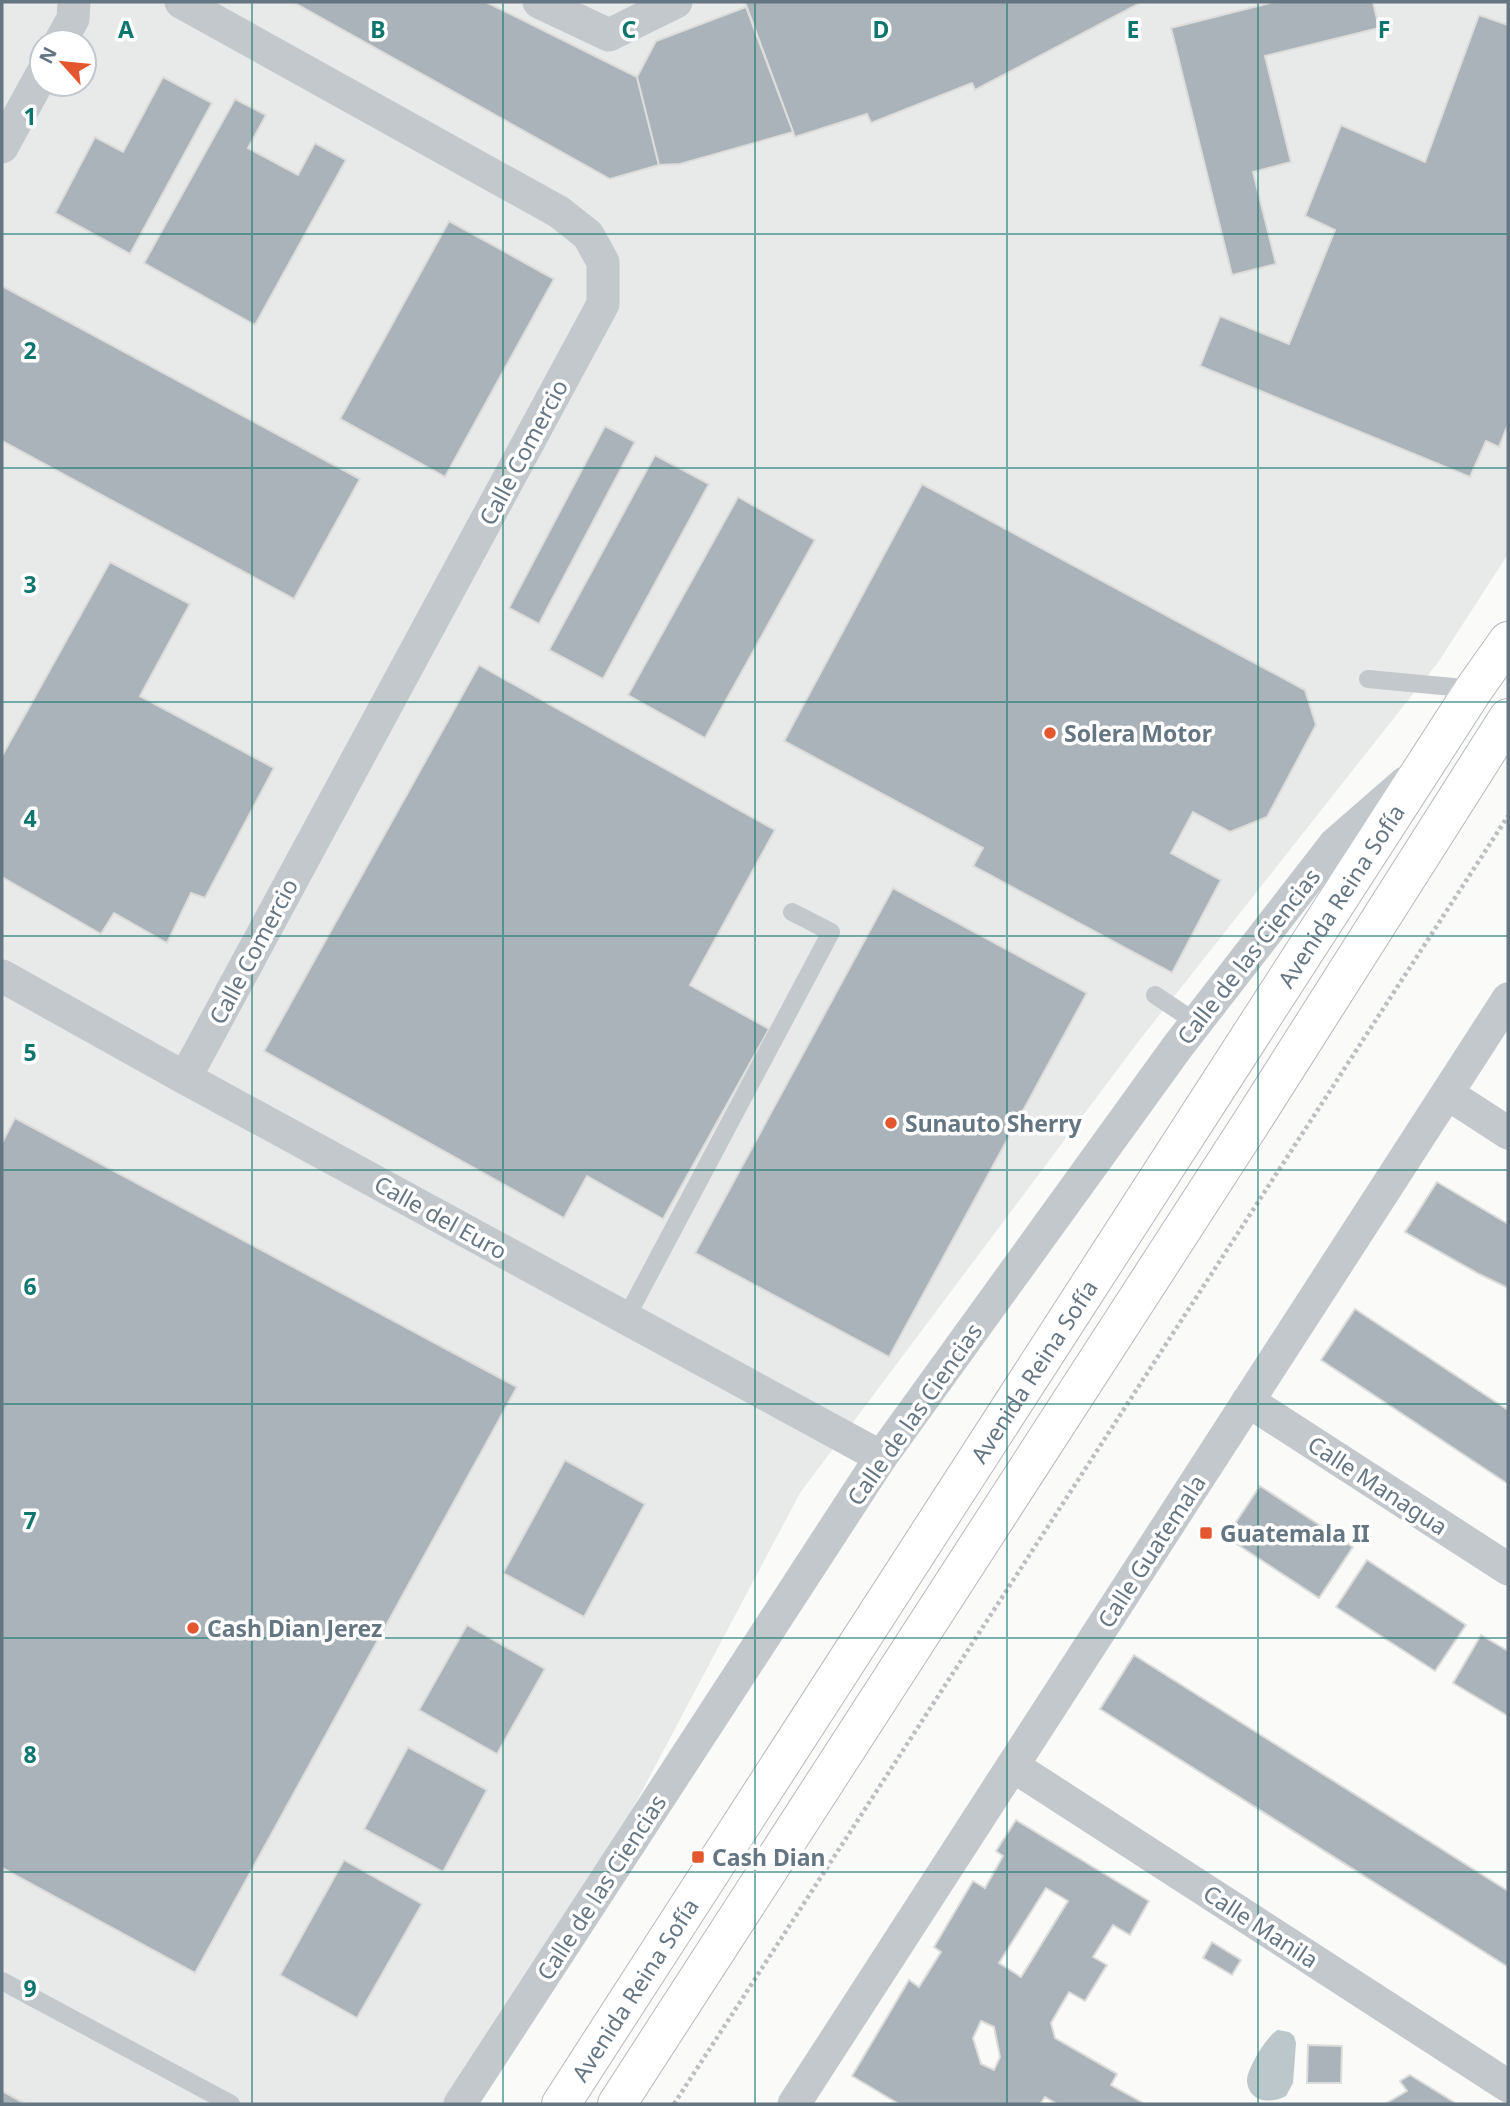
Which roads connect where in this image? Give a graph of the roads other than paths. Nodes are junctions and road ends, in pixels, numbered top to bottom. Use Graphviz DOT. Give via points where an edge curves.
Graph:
graph roads {
  1 [pos="75,2"];
  2 [pos="180,2"];
  3 [pos="539,2"];
  4 [pos="676,2"];
  5 [pos="68,28"];
  6 [pos="29,98"];
  7 [pos="2,147"];
  8 [pos="1508,641"];
  9 [pos="1368,679"];
  10 [pos="1474,689"];
  11 [pos="1508,718"];
  12 [pos="1423,768"];
  13 [pos="792,912"];
  14 [pos="2,976"];
  15 [pos="1155,995"];
  16 [pos="1508,999"];
  17 [pos="1197,1023"];
  18 [pos="185,1078"];
  19 [pos="1448,1094"];
  20 [pos="1508,1133"];
  21 [pos="626,1318"];
  22 [pos="1248,1401"];
  23 [pos="881,1457"];
  24 [pos="1508,1569"];
  25 [pos="1013,1766"];
  26 [pos="2,1981"];
  27 [pos="1508,2086"];
  28 [pos="805,2100"];
  29 [pos="231,2104"];
  30 [pos="460,2104"];
  31 [pos="561,2104"];
  32 [pos="617,2104"];
  1 -- 5 [label="street"];
  2 -- 18 [label="street, Calle Comercio" via="559,212 588,235 603,262 603,304"];
  3 -- 4 [label="street" via="609,35"];
  6 -- 7 [label="street"];
  8 -- 10 [label="main road, Avenida Reina Sofía"];
  9 -- 10 [label="lane"];
  10 -- 12 [label="main road, Avenida Reina Sofía"];
  11 -- 32 [label="main road, Avenida Reina Sofía"];
  12 -- 17 [label="street, Calle de las Ciencias" via="1335,844"];
  12 -- 31 [label="main road, Avenida Reina Sofía"];
  13 -- 21 [label="lane" via="831,932"];
  14 -- 18 [label="street, Calle del Euro"];
  15 -- 17 [label="lane"];
  16 -- 19 [label="street, Calle Guatemala"];
  17 -- 23 [label="street, Calle de las Ciencias"];
  18 -- 21 [label="street, Calle del Euro"];
  19 -- 20 [label="street"];
  19 -- 22 [label="street, Calle Guatemala"];
  21 -- 23 [label="street, Calle del Euro"];
  22 -- 24 [label="street, Calle Managua"];
  22 -- 25 [label="street, Calle Guatemala"];
  23 -- 30 [label="street, Calle de las Ciencias"];
  25 -- 27 [label="street, Calle Manila"];
  25 -- 28 [label="street, Calle Guatemala"];
  26 -- 29 [label="lane"];
}
